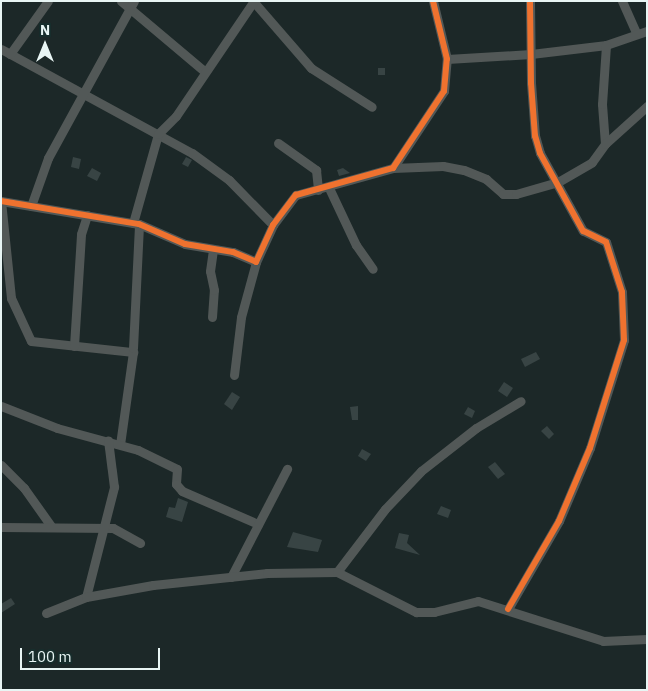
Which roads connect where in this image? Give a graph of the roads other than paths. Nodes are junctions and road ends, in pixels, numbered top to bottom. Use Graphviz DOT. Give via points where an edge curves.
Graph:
graph roads {
  1 [pos="48,1"];
  2 [pos="121,1"];
  3 [pos="254,1"];
  4 [pos="433,1"];
  5 [pos="530,1"];
  6 [pos="622,1"];
  7 [pos="132,4"];
  8 [pos="647,31"];
  9 [pos="636,33"];
  10 [pos="606,45"];
  11 [pos="1,49"];
  12 [pos="10,54"];
  13 [pos="531,54"];
  14 [pos="447,59"];
  15 [pos="204,70"];
  16 [pos="83,94"];
  17 [pos="647,106"];
  18 [pos="372,107"];
  19 [pos="158,134"];
  20 [pos="278,143"];
  21 [pos="604,144"];
  22 [pos="393,168"];
  23 [pos="558,182"];
  24 [pos="328,188"];
  25 [pos="318,190"];
  26 [pos="1,201"];
  27 [pos="31,206"];
  28 [pos="86,215"];
  29 [pos="136,223"];
  30 [pos="273,225"];
  31 [pos="213,249"];
  32 [pos="256,262"];
  33 [pos="373,269"];
  34 [pos="212,318"];
  35 [pos="74,346"];
  36 [pos="133,348"];
  37 [pos="234,375"];
  38 [pos="521,401"];
  39 [pos="1,406"];
  40 [pos="108,440"];
  41 [pos="120,444"];
  42 [pos="1,465"];
  43 [pos="287,469"];
  44 [pos="258,524"];
  45 [pos="51,526"];
  46 [pos="1,527"];
  47 [pos="104,527"];
  48 [pos="140,543"];
  49 [pos="337,572"];
  50 [pos="231,577"];
  51 [pos="86,596"];
  52 [pos="508,609"];
  53 [pos="46,613"];
  54 [pos="647,639"];
  1 -- 12 [label="street"];
  2 -- 7 [label="street"];
  3 -- 15 [label="street"];
  3 -- 18 [label="street" via="311,68"];
  4 -- 14 [label="street"];
  5 -- 13 [label="street"];
  6 -- 9 [label="street"];
  7 -- 15 [label="street"];
  7 -- 16 [label="street"];
  8 -- 9 [label="street"];
  9 -- 10 [label="street"];
  10 -- 13 [label="street"];
  10 -- 21 [label="street" via="602,104"];
  11 -- 12 [label="street"];
  12 -- 16 [label="street"];
  13 -- 14 [label="street"];
  13 -- 23 [label="street" via="535,136 540,154"];
  14 -- 22 [label="street" via="444,92"];
  15 -- 19 [label="street" via="176,116"];
  16 -- 19 [label="street"];
  16 -- 27 [label="street" via="48,158"];
  17 -- 21 [label="street"];
  19 -- 29 [label="street"];
  19 -- 30 [label="street" via="230,180"];
  20 -- 25 [label="street" via="316,170"];
  21 -- 23 [label="street" via="592,162"];
  22 -- 23 [label="street" via="443,166 464,170 486,179 504,194 516,194"];
  22 -- 24 [label="street"];
  23 -- 52 [label="street" via="583,231 606,242 612,256 622,292 624,340 590,448 559,521"];
  24 -- 25 [label="street"];
  24 -- 33 [label="street" via="356,245"];
  25 -- 30 [label="street" via="296,195"];
  26 -- 27 [label="street"];
  26 -- 35 [label="street" via="11,298 23,330 31,341"];
  27 -- 28 [label="street"];
  28 -- 29 [label="street"];
  28 -- 35 [label="street" via="81,234"];
  29 -- 31 [label="street" via="185,244"];
  29 -- 36 [label="street"];
  30 -- 32 [label="street"];
  31 -- 32 [label="street" via="233,252"];
  31 -- 34 [label="street" via="210,271 214,290"];
  32 -- 37 [label="street" via="241,318"];
  35 -- 41 [label="street" via="133,352"];
  38 -- 49 [label="street" via="476,428 421,471 385,509"];
  39 -- 40 [label="street" via="57,428"];
  40 -- 41 [label="street"];
  40 -- 47 [label="street" via="114,487"];
  41 -- 44 [label="street" via="177,469 176,484 182,491"];
  42 -- 45 [label="street" via="24,488"];
  43 -- 44 [label="street"];
  44 -- 50 [label="street"];
  45 -- 46 [label="street"];
  45 -- 47 [label="street"];
  47 -- 48 [label="street" via="113,528"];
  47 -- 51 [label="street"];
  49 -- 50 [label="street"];
  49 -- 52 [label="street" via="416,612 434,612 478,601"];
  50 -- 51 [label="street"];
  51 -- 53 [label="street"];
  52 -- 54 [label="street" via="529,619 603,641"];
}
